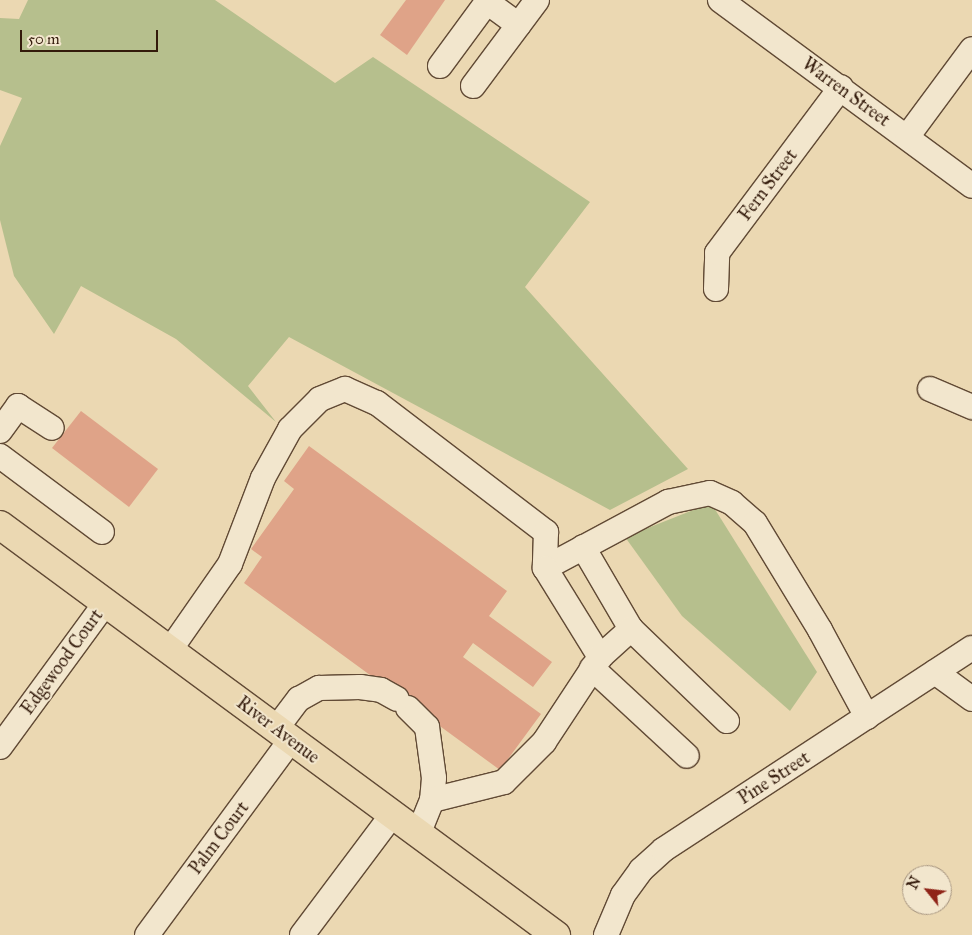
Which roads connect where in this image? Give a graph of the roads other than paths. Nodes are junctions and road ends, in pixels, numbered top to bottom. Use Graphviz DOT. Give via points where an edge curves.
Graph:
graph roads {
  1 [pos="537,0"];
  2 [pos="720,0"];
  3 [pos="488,1"];
  4 [pos="519,25"];
  5 [pos="972,48"];
  6 [pos="440,66"];
  7 [pos="473,86"];
  8 [pos="840,87"];
  9 [pos="907,137"];
  10 [pos="972,186"];
  11 [pos="716,289"];
  12 [pos="930,389"];
  13 [pos="972,407"];
  14 [pos="52,428"];
  15 [pos="0,431"];
  16 [pos="0,456"];
  17 [pos="0,524"];
  18 [pos="102,532"];
  19 [pos="583,547"];
  20 [pos="545,568"];
  21 [pos="106,602"];
  22 [pos="631,628"];
  23 [pos="972,648"];
  24 [pos="170,650"];
  25 [pos="596,662"];
  26 [pos="936,672"];
  27 [pos="972,700"];
  28 [pos="867,717"];
  29 [pos="727,721"];
  30 [pos="283,734"];
  31 [pos="0,747"];
  32 [pos="687,756"];
  33 [pos="432,800"];
  34 [pos="392,815"];
  35 [pos="418,834"];
  36 [pos="147,935"];
  37 [pos="302,935"];
  38 [pos="556,935"];
  39 [pos="606,935"];
  1 -- 4 [label="street"];
  2 -- 8 [label="street, Warren Street"];
  3 -- 4 [label="street"];
  3 -- 6 [label="street"];
  4 -- 7 [label="street"];
  5 -- 9 [label="street"];
  8 -- 9 [label="street, Warren Street"];
  8 -- 11 [label="street, Fern Street" via="717,254"];
  9 -- 10 [label="street, Warren Street"];
  12 -- 13 [label="street"];
  14 -- 15 [label="street" via="18,406"];
  16 -- 18 [label="street"];
  17 -- 21 [label="highway, River Avenue"];
  19 -- 20 [label="street"];
  19 -- 22 [label="street"];
  19 -- 28 [label="street" via="668,502 710,493 732,504 755,523 820,630"];
  20 -- 24 [label="street" via="546,532 377,403 345,389 320,399 290,429 263,478 230,564"];
  20 -- 25 [label="street"];
  21 -- 24 [label="highway, River Avenue"];
  21 -- 31 [label="street, Edgewood Court"];
  22 -- 25 [label="street"];
  22 -- 29 [label="street"];
  23 -- 26 [label="street, Pine Street"];
  24 -- 30 [label="highway, River Avenue"];
  25 -- 32 [label="street"];
  25 -- 33 [label="street" via="544,742 504,782"];
  26 -- 27 [label="street"];
  26 -- 28 [label="street, Pine Street"];
  28 -- 39 [label="street, Pine Street" via="664,850 641,870 623,895"];
  30 -- 33 [label="street, Palm Court" via="299,698 319,688 381,690 403,703 427,727 434,778"];
  30 -- 34 [label="highway, River Avenue"];
  30 -- 36 [label="street, Palm Court"];
  33 -- 35 [label="street"];
  34 -- 35 [label="highway, River Avenue"];
  34 -- 37 [label="street"];
  35 -- 38 [label="highway, River Avenue"];
}
